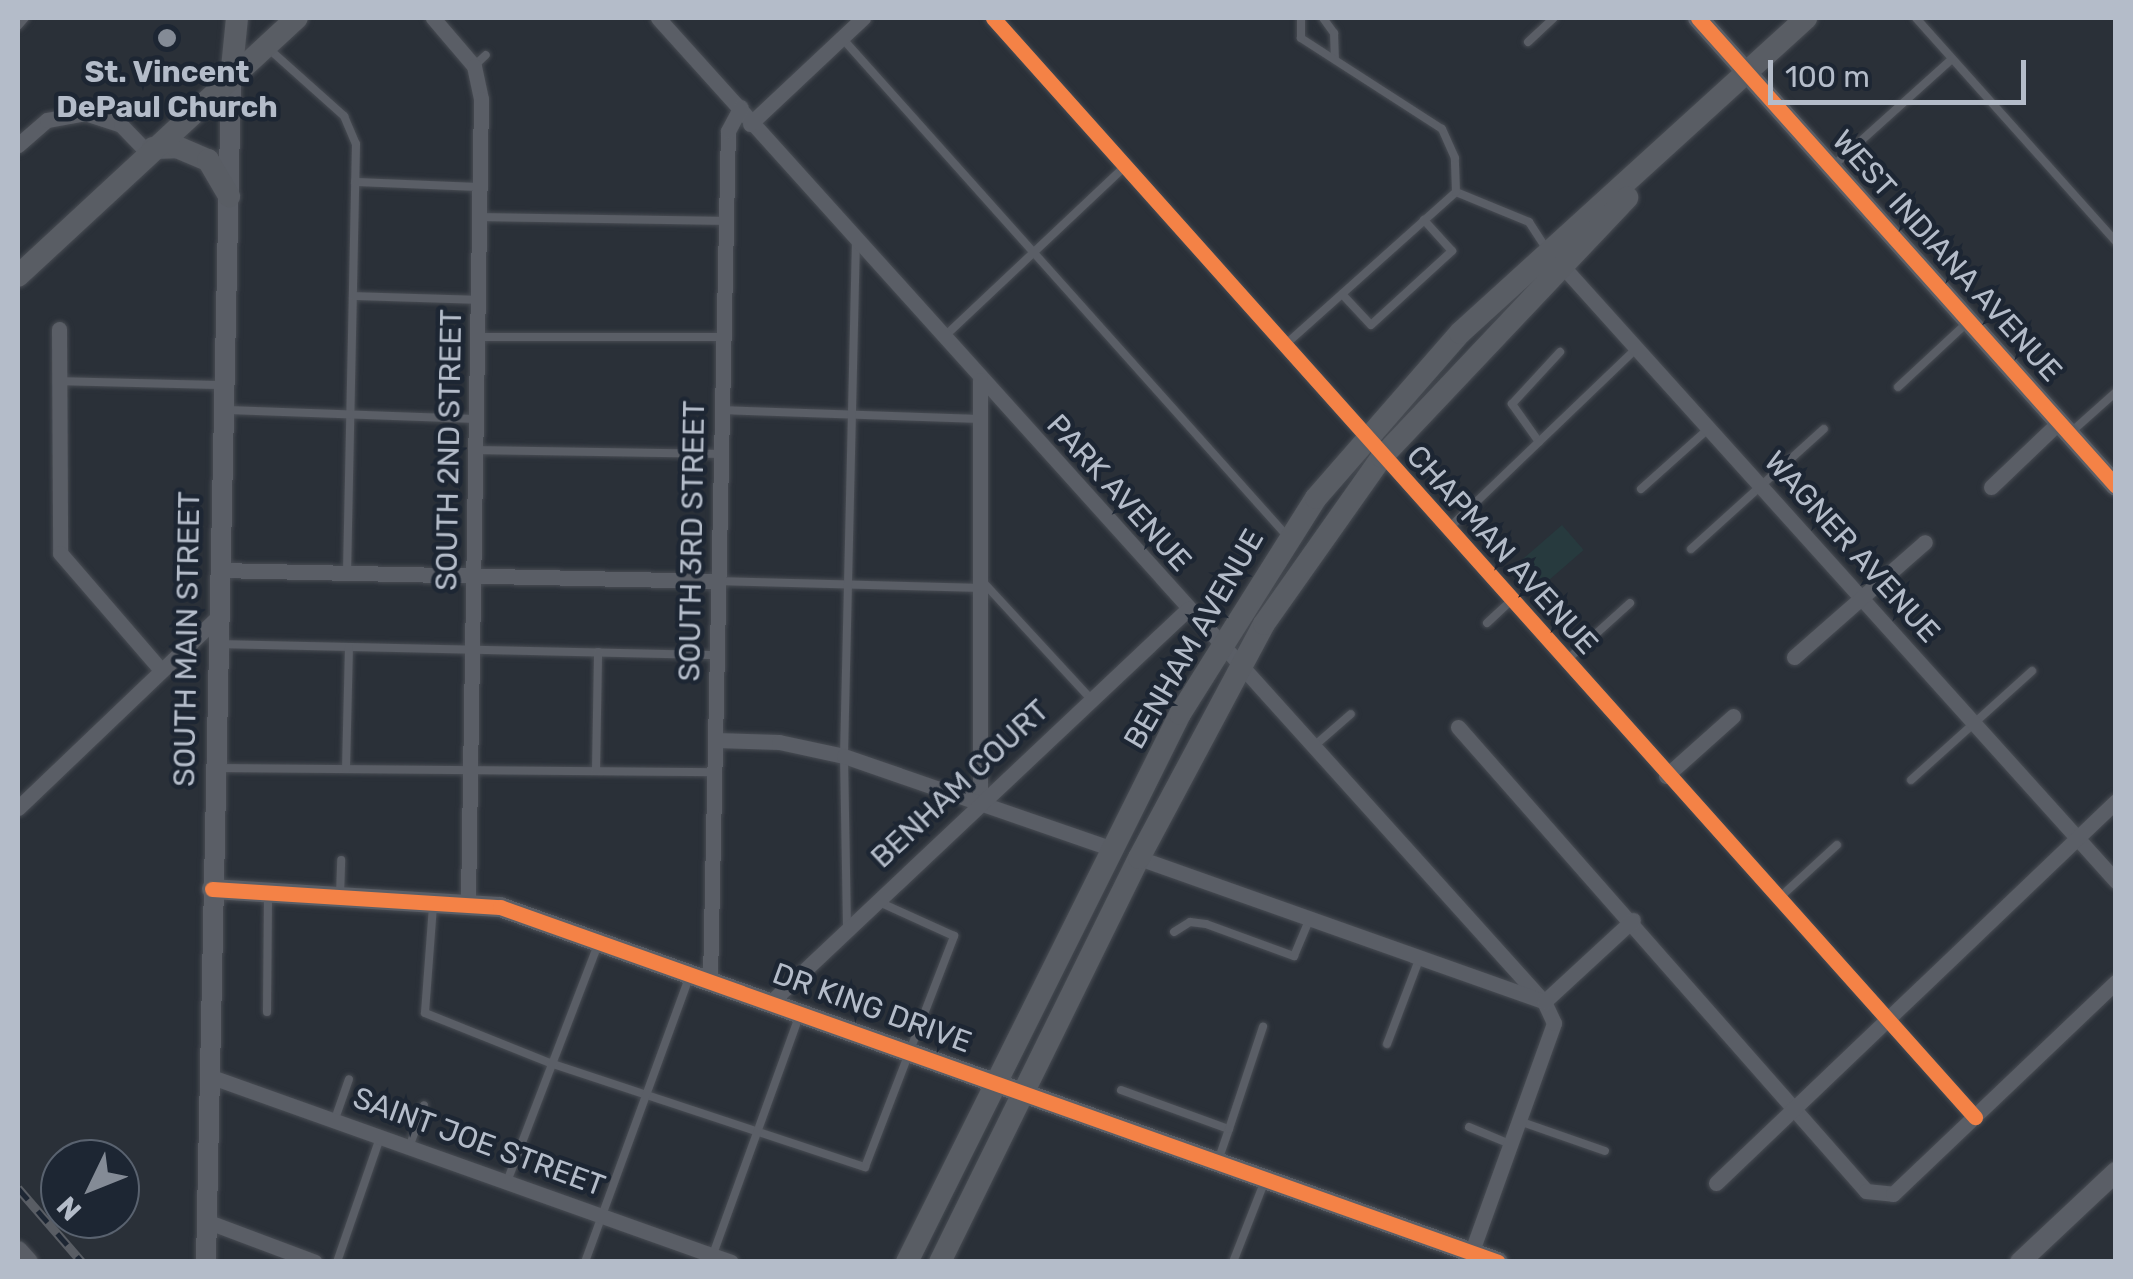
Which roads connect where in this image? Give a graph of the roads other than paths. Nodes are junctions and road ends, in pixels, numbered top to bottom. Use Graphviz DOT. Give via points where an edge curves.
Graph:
graph roads {
  1 [pos="25,18"];
  2 [pos="237,18"];
  3 [pos="297,18"];
  4 [pos="658,18"];
  5 [pos="861,18"];
  6 [pos="993,18"];
  7 [pos="1301,18"];
  8 [pos="1322,18"];
  9 [pos="1554,18"];
  10 [pos="1698,18"];
  11 [pos="1806,18"];
  12 [pos="1916,18"];
  13 [pos="444,23"];
  14 [pos="18,26"];
  15 [pos="842,38"];
  16 [pos="1528,42"];
  17 [pos="265,46"];
  18 [pos="1335,59"];
  19 [pos="1952,59"];
  20 [pos="1748,73"];
  21 [pos="232,78"];
  22 [pos="741,107"];
  23 [pos="750,124"];
  24 [pos="18,144"];
  25 [pos="1670,147"];
  26 [pos="150,150"];
  27 [pos="1124,167"];
  28 [pos="1831,167"];
  29 [pos="355,182"];
  30 [pos="481,187"];
  31 [pos="1456,192"];
  32 [pos="229,196"];
  33 [pos="481,218"];
  34 [pos="1424,220"];
  35 [pos="726,221"];
  36 [pos="856,237"];
  37 [pos="2116,242"];
  38 [pos="1547,250"];
  39 [pos="1033,252"];
  40 [pos="1566,270"];
  41 [pos="18,276"];
  42 [pos="1342,294"];
  43 [pos="353,296"];
  44 [pos="480,300"];
  45 [pos="1969,322"];
  46 [pos="59,329"];
  47 [pos="478,337"];
  48 [pos="724,337"];
  49 [pos="942,338"];
  50 [pos="1283,346"];
  51 [pos="1636,349"];
  52 [pos="1560,352"];
  53 [pos="58,380"];
  54 [pos="980,380"];
  55 [pos="224,386"];
  56 [pos="1898,387"];
  57 [pos="2116,392"];
  58 [pos="223,410"];
  59 [pos="722,410"];
  60 [pos="851,416"];
  61 [pos="348,417"];
  62 [pos="476,419"];
  63 [pos="980,419"];
  64 [pos="2064,428"];
  65 [pos="1709,429"];
  66 [pos="1824,429"];
  67 [pos="1364,437"];
  68 [pos="1540,442"];
  69 [pos="476,450"];
  70 [pos="721,454"];
  71 [pos="1382,457"];
  72 [pos="1760,486"];
  73 [pos="2116,486"];
  74 [pos="1991,487"];
  75 [pos="1641,489"];
  76 [pos="1448,530"];
  77 [pos="1288,537"];
  78 [pos="1925,542"];
  79 [pos="1691,548"];
  80 [pos="218,570"];
  81 [pos="347,572"];
  82 [pos="474,575"];
  83 [pos="719,582"];
  84 [pos="850,583"];
  85 [pos="980,584"];
  86 [pos="1862,599"];
  87 [pos="1512,600"];
  88 [pos="1630,602"];
  89 [pos="1188,609"];
  90 [pos="217,618"];
  91 [pos="1487,623"];
  92 [pos="216,644"];
  93 [pos="1219,644"];
  94 [pos="349,646"];
  95 [pos="472,650"];
  96 [pos="598,652"];
  97 [pos="718,655"];
  98 [pos="1794,657"];
  99 [pos="1565,661"];
  100 [pos="1241,669"];
  101 [pos="161,670"];
  102 [pos="2032,671"];
  103 [pos="1091,699"];
  104 [pos="1351,714"];
  105 [pos="1733,716"];
  106 [pos="1974,724"];
  107 [pos="1458,727"];
  108 [pos="716,740"];
  109 [pos="1312,747"];
  110 [pos="844,756"];
  111 [pos="214,768"];
  112 [pos="346,769"];
  113 [pos="470,770"];
  114 [pos="596,771"];
  115 [pos="716,772"];
  116 [pos="1666,776"];
  117 [pos="1911,780"];
  118 [pos="2116,800"];
  119 [pos="980,802"];
  120 [pos="18,808"];
  121 [pos="2076,836"];
  122 [pos="1837,844"];
  123 [pos="1112,849"];
  124 [pos="1139,858"];
  125 [pos="341,860"];
  126 [pos="2116,881"];
  127 [pos="212,889"];
  128 [pos="268,892"];
  129 [pos="340,895"];
  130 [pos="434,899"];
  131 [pos="1778,899"];
  132 [pos="468,900"];
  133 [pos="876,901"];
  134 [pos="1310,918"];
  135 [pos="1632,921"];
  136 [pos="848,928"];
  137 [pos="1174,932"];
  138 [pos="600,942"];
  139 [pos="1420,957"];
  140 [pos="700,977"];
  141 [pos="2116,982"];
  142 [pos="772,1001"];
  143 [pos="1544,1002"];
  144 [pos="268,1012"];
  145 [pos="801,1012"];
  146 [pos="1888,1017"];
  147 [pos="1263,1027"];
  148 [pos="1387,1044"];
  149 [pos="908,1050"];
  150 [pos="550,1063"];
  151 [pos="209,1076"];
  152 [pos="349,1080"];
  153 [pos="1000,1083"];
  154 [pos="1121,1090"];
  155 [pos="1023,1091"];
  156 [pos="646,1095"];
  157 [pos="424,1106"];
  158 [pos="1794,1108"];
  159 [pos="1974,1117"];
  160 [pos="336,1120"];
  161 [pos="1519,1121"];
  162 [pos="1469,1127"];
  163 [pos="1229,1130"];
  164 [pos="758,1134"];
  165 [pos="381,1135"];
  166 [pos="1510,1144"];
  167 [pos="410,1145"];
  168 [pos="1605,1151"];
  169 [pos="1218,1161"];
  170 [pos="2116,1172"];
  171 [pos="1266,1178"];
  172 [pos="508,1179"];
  173 [pos="1716,1183"];
  174 [pos="602,1214"];
  175 [pos="206,1221"];
  176 [pos="18,1251"];
  177 [pos="1470,1257"];
  178 [pos="712,1258"];
  179 [pos="28,1262"];
  180 [pos="206,1262"];
  181 [pos="315,1262"];
  182 [pos="337,1262"];
  183 [pos="585,1262"];
  184 [pos="730,1262"];
  185 [pos="907,1262"];
  186 [pos="940,1262"];
  187 [pos="1233,1262"];
  188 [pos="1498,1262"];
  189 [pos="2020,1262"];
  1 -- 14 [label="lane"];
  2 -- 21 [label="main road, SOUTH MAIN STREET"];
  3 -- 17 [label="main road"];
  4 -- 22 [label="street, PARK AVENUE"];
  5 -- 15 [label="street"];
  6 -- 27 [label="street, CHAPMAN AVENUE"];
  7 -- 18 [label="lane" via="1301,38"];
  8 -- 18 [label="lane" via="1334,33"];
  9 -- 16 [label="lane"];
  10 -- 20 [label="street, WEST INDIANA AVENUE"];
  11 -- 20 [label="main road, BENHAM AVENUE"];
  12 -- 19 [label="lane"];
  13 -- 30 [label="street, SOUTH 2ND STREET" via="480,61"];
  15 -- 23 [label="street"];
  15 -- 39 [label="lane"];
  17 -- 21 [label="main road"];
  17 -- 29 [label="lane" via="344,116 356,144"];
  18 -- 31 [label="lane" via="1442,129 1456,158"];
  19 -- 28 [label="lane"];
  19 -- 37 [label="lane"];
  20 -- 25 [label="main road, BENHAM AVENUE"];
  20 -- 28 [label="street, WEST INDIANA AVENUE"];
  21 -- 26 [label="main road"];
  21 -- 32 [label="street, SOUTH MAIN STREET"];
  22 -- 23 [label="street, PARK AVENUE"];
  22 -- 35 [label="street, SOUTH 3RD STREET" via="728,131"];
  23 -- 36 [label="street, PARK AVENUE"];
  24 -- 26 [label="street" via="47,120 85,113 121,124"];
  25 -- 38 [label="main road, BENHAM AVENUE"];
  25 -- 40 [label="main road, BENHAM AVENUE"];
  26 -- 32 [label="main road" via="177,147 208,160"];
  26 -- 41 [label="main road"];
  27 -- 39 [label="lane"];
  27 -- 50 [label="street, CHAPMAN AVENUE"];
  28 -- 45 [label="street, WEST INDIANA AVENUE"];
  29 -- 30 [label="lane"];
  29 -- 43 [label="lane"];
  30 -- 33 [label="street, SOUTH 2ND STREET"];
  31 -- 34 [label="lane"];
  31 -- 38 [label="lane" via="1528,222"];
  32 -- 55 [label="street, SOUTH MAIN STREET"];
  33 -- 35 [label="lane"];
  33 -- 44 [label="street, SOUTH 2ND STREET"];
  34 -- 42 [label="lane"];
  34 -- 42 [label="lane" via="1452,251 1371,325"];
  35 -- 48 [label="street, SOUTH 3RD STREET"];
  36 -- 49 [label="street, PARK AVENUE"];
  36 -- 60 [label="lane"];
  38 -- 40 [label="street, WAGNER AVENUE"];
  38 -- 67 [label="main road, BENHAM AVENUE"];
  39 -- 49 [label="lane"];
  39 -- 77 [label="lane"];
  40 -- 51 [label="street, WAGNER AVENUE"];
  40 -- 71 [label="main road, BENHAM AVENUE"];
  42 -- 50 [label="lane"];
  43 -- 44 [label="lane"];
  43 -- 61 [label="lane"];
  44 -- 47 [label="street, SOUTH 2ND STREET"];
  45 -- 56 [label="lane"];
  45 -- 64 [label="street, WEST INDIANA AVENUE"];
  46 -- 53 [label="street"];
  47 -- 48 [label="lane"];
  47 -- 62 [label="street, SOUTH 2ND STREET"];
  48 -- 59 [label="street, SOUTH 3RD STREET"];
  49 -- 54 [label="street, PARK AVENUE"];
  50 -- 67 [label="street, CHAPMAN AVENUE"];
  51 -- 65 [label="street, WAGNER AVENUE"];
  51 -- 68 [label="lane"];
  52 -- 68 [label="lane" via="1512,404"];
  53 -- 55 [label="lane"];
  53 -- 101 [label="street" via="60,553"];
  54 -- 63 [label="street"];
  54 -- 89 [label="street, PARK AVENUE"];
  55 -- 58 [label="street, SOUTH MAIN STREET"];
  57 -- 64 [label="lane"];
  58 -- 61 [label="lane"];
  58 -- 80 [label="street, SOUTH MAIN STREET"];
  59 -- 60 [label="lane"];
  59 -- 70 [label="street, SOUTH 3RD STREET"];
  60 -- 63 [label="lane"];
  60 -- 84 [label="lane"];
  61 -- 62 [label="lane"];
  61 -- 81 [label="lane"];
  62 -- 69 [label="street, SOUTH 2ND STREET"];
  63 -- 85 [label="street"];
  64 -- 73 [label="street, WEST INDIANA AVENUE"];
  64 -- 74 [label="street"];
  65 -- 72 [label="street, WAGNER AVENUE"];
  65 -- 75 [label="lane"];
  66 -- 72 [label="lane"];
  67 -- 71 [label="street, CHAPMAN AVENUE"];
  67 -- 77 [label="main road, BENHAM AVENUE"];
  68 -- 76 [label="lane"];
  69 -- 70 [label="lane"];
  69 -- 82 [label="street, SOUTH 2ND STREET"];
  70 -- 83 [label="street, SOUTH 3RD STREET"];
  71 -- 76 [label="street, CHAPMAN AVENUE"];
  71 -- 100 [label="main road, BENHAM AVENUE" via="1301,568"];
  72 -- 79 [label="lane"];
  72 -- 86 [label="street, WAGNER AVENUE"];
  76 -- 87 [label="street, CHAPMAN AVENUE"];
  77 -- 93 [label="main road, BENHAM AVENUE"];
  78 -- 86 [label="street"];
  80 -- 81 [label="street"];
  80 -- 90 [label="street, SOUTH MAIN STREET"];
  81 -- 82 [label="street"];
  82 -- 83 [label="street"];
  82 -- 95 [label="street, SOUTH 2ND STREET"];
  83 -- 84 [label="lane"];
  83 -- 97 [label="street, SOUTH 3RD STREET"];
  84 -- 85 [label="lane"];
  84 -- 110 [label="lane"];
  85 -- 103 [label="lane"];
  85 -- 119 [label="street"];
  86 -- 98 [label="street"];
  86 -- 106 [label="street, WAGNER AVENUE"];
  87 -- 91 [label="lane"];
  87 -- 99 [label="street, CHAPMAN AVENUE"];
  88 -- 99 [label="lane"];
  89 -- 93 [label="street, PARK AVENUE"];
  89 -- 103 [label="street, BENHAM COURT"];
  90 -- 92 [label="street, SOUTH MAIN STREET"];
  90 -- 101 [label="street"];
  92 -- 94 [label="lane"];
  92 -- 111 [label="street, SOUTH MAIN STREET"];
  93 -- 100 [label="street, PARK AVENUE"];
  93 -- 123 [label="main road, BENHAM AVENUE"];
  94 -- 95 [label="lane"];
  94 -- 112 [label="lane"];
  95 -- 96 [label="lane"];
  95 -- 113 [label="street, SOUTH 2ND STREET"];
  96 -- 97 [label="lane"];
  96 -- 114 [label="lane"];
  97 -- 108 [label="street, SOUTH 3RD STREET"];
  99 -- 116 [label="street, CHAPMAN AVENUE"];
  100 -- 109 [label="street, PARK AVENUE"];
  100 -- 124 [label="main road, BENHAM AVENUE"];
  101 -- 120 [label="street"];
  102 -- 106 [label="lane"];
  103 -- 119 [label="street, BENHAM COURT"];
  104 -- 109 [label="lane"];
  105 -- 116 [label="street"];
  106 -- 117 [label="lane"];
  106 -- 121 [label="street, WAGNER AVENUE"];
  107 -- 135 [label="street"];
  108 -- 110 [label="street" via="779,742"];
  108 -- 115 [label="street, SOUTH 3RD STREET"];
  109 -- 143 [label="street, PARK AVENUE"];
  110 -- 119 [label="street"];
  110 -- 136 [label="lane"];
  111 -- 112 [label="lane"];
  111 -- 127 [label="street, SOUTH MAIN STREET"];
  112 -- 113 [label="lane"];
  113 -- 114 [label="lane"];
  113 -- 132 [label="street, SOUTH 2ND STREET"];
  114 -- 115 [label="lane"];
  115 -- 140 [label="street, SOUTH 3RD STREET"];
  116 -- 131 [label="street, CHAPMAN AVENUE"];
  118 -- 121 [label="street"];
  119 -- 123 [label="street"];
  119 -- 133 [label="street, BENHAM COURT"];
  121 -- 126 [label="street, WAGNER AVENUE"];
  121 -- 146 [label="street"];
  122 -- 131 [label="lane"];
  123 -- 153 [label="main road, BENHAM AVENUE"];
  124 -- 134 [label="street"];
  124 -- 155 [label="main road, BENHAM AVENUE"];
  125 -- 129 [label="lane"];
  127 -- 128 [label="street, DR KING DRIVE"];
  127 -- 151 [label="street, SOUTH MAIN STREET"];
  128 -- 129 [label="street, DR KING DRIVE"];
  128 -- 144 [label="lane"];
  129 -- 130 [label="street, DR KING DRIVE"];
  130 -- 132 [label="street, DR KING DRIVE"];
  130 -- 150 [label="lane" via="425,1013"];
  131 -- 146 [label="street, CHAPMAN AVENUE"];
  132 -- 138 [label="street, DR KING DRIVE"];
  133 -- 136 [label="street, BENHAM COURT"];
  133 -- 149 [label="lane" via="954,936"];
  134 -- 137 [label="lane" via="1294,956 1206,924 1190,922"];
  134 -- 139 [label="street"];
  135 -- 143 [label="street"];
  135 -- 158 [label="street"];
  136 -- 142 [label="street, BENHAM COURT"];
  138 -- 140 [label="street, DR KING DRIVE"];
  138 -- 150 [label="lane"];
  139 -- 143 [label="street"];
  139 -- 148 [label="lane"];
  140 -- 142 [label="street, DR KING DRIVE"];
  140 -- 156 [label="lane"];
  141 -- 159 [label="street"];
  142 -- 145 [label="street, DR KING DRIVE"];
  143 -- 161 [label="street" via="1554,1022"];
  145 -- 149 [label="street, DR KING DRIVE"];
  145 -- 164 [label="lane"];
  146 -- 158 [label="street"];
  146 -- 159 [label="street, CHAPMAN AVENUE"];
  147 -- 163 [label="lane"];
  149 -- 153 [label="street, DR KING DRIVE"];
  149 -- 164 [label="lane" via="864,1166"];
  150 -- 156 [label="lane"];
  150 -- 172 [label="lane"];
  151 -- 160 [label="street, SAINT JOE STREET"];
  151 -- 175 [label="street, SOUTH MAIN STREET"];
  152 -- 160 [label="lane"];
  153 -- 155 [label="street, DR KING DRIVE"];
  153 -- 185 [label="main road, BENHAM AVENUE"];
  154 -- 163 [label="lane"];
  155 -- 169 [label="street, DR KING DRIVE"];
  155 -- 186 [label="main road, BENHAM AVENUE"];
  156 -- 164 [label="lane"];
  156 -- 174 [label="lane"];
  157 -- 167 [label="lane"];
  158 -- 159 [label="street" via="1866,1190 1879,1195 1893,1194"];
  158 -- 173 [label="street"];
  160 -- 165 [label="street, SAINT JOE STREET"];
  161 -- 166 [label="street"];
  161 -- 168 [label="lane"];
  162 -- 166 [label="lane"];
  163 -- 169 [label="lane"];
  164 -- 178 [label="lane"];
  165 -- 167 [label="street, SAINT JOE STREET"];
  165 -- 182 [label="lane"];
  166 -- 177 [label="street"];
  167 -- 172 [label="street, SAINT JOE STREET"];
  169 -- 171 [label="street, DR KING DRIVE"];
  170 -- 189 [label="street"];
  171 -- 177 [label="street, DR KING DRIVE"];
  171 -- 187 [label="lane"];
  172 -- 174 [label="street, SAINT JOE STREET"];
  174 -- 178 [label="street, SAINT JOE STREET"];
  174 -- 183 [label="lane"];
  175 -- 180 [label="street, SOUTH MAIN STREET"];
  175 -- 181 [label="street"];
  176 -- 179 [label="street"];
  177 -- 188 [label="street, DR KING DRIVE"];
  178 -- 184 [label="street, SAINT JOE STREET"];
}
